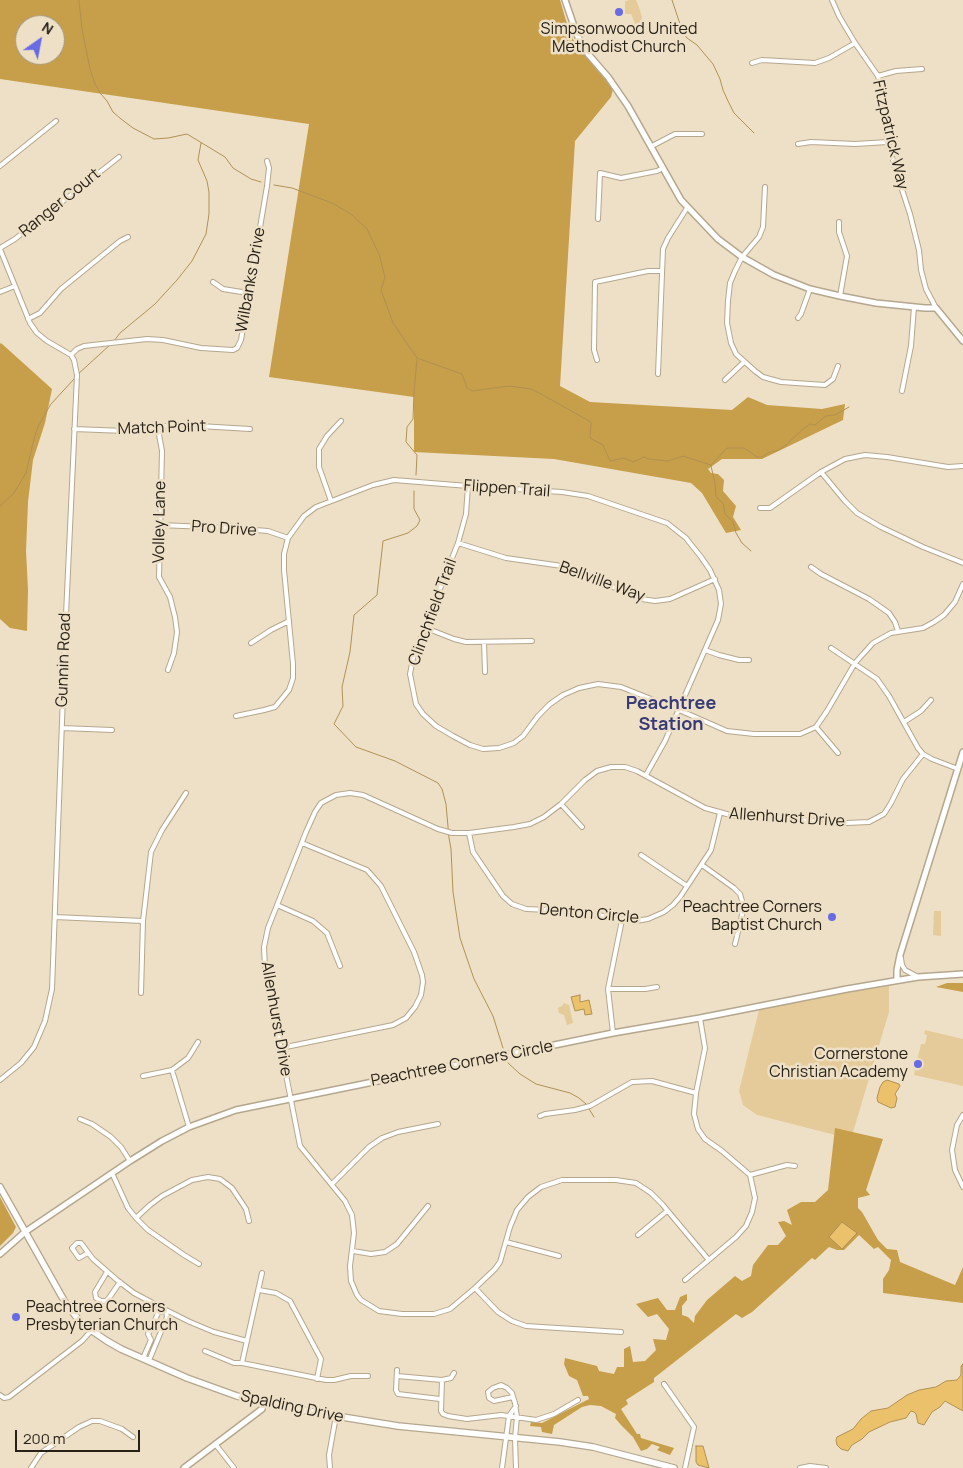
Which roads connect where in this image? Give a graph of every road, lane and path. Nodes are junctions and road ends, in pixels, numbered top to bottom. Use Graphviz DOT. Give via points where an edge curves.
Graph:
graph roads {
  1 [pos="565,0"];
  2 [pos="832,0"];
  3 [pos="855,43"];
  4 [pos="752,63"];
  5 [pos="922,69"];
  6 [pos="878,76"];
  7 [pos="56,121"];
  8 [pos="702,134"];
  9 [pos="888,142"];
  10 [pos="798,144"];
  11 [pos="652,146"];
  12 [pos="120,157"];
  13 [pos="267,161"];
  14 [pos="0,166"];
  15 [pos="663,168"];
  16 [pos="765,187"];
  17 [pos="688,208"];
  18 [pos="598,219"];
  19 [pos="839,222"];
  20 [pos="128,237"];
  21 [pos="0,248"];
  22 [pos="742,257"];
  23 [pos="662,271"];
  24 [pos="213,282"];
  25 [pos="15,286"];
  26 [pos="810,289"];
  27 [pos="0,292"];
  28 [pos="248,293"];
  29 [pos="840,296"];
  30 [pos="914,307"];
  31 [pos="936,308"];
  32 [pos="798,318"];
  33 [pos="28,319"];
  34 [pos="963,341"];
  35 [pos="71,356"];
  36 [pos="597,360"];
  37 [pos="744,362"];
  38 [pos="838,366"];
  39 [pos="658,374"];
  40 [pos="725,380"];
  41 [pos="902,391"];
  42 [pos="341,421"];
  43 [pos="74,429"];
  44 [pos="158,429"];
  45 [pos="250,429"];
  46 [pos="963,466"];
  47 [pos="821,472"];
  48 [pos="468,486"];
  49 [pos="331,501"];
  50 [pos="760,508"];
  51 [pos="160,525"];
  52 [pos="288,538"];
  53 [pos="458,543"];
  54 [pos="963,563"];
  55 [pos="811,567"];
  56 [pos="715,579"];
  57 [pos="963,584"];
  58 [pos="289,621"];
  59 [pos="426,628"];
  60 [pos="898,631"];
  61 [pos="532,641"];
  62 [pos="484,642"];
  63 [pos="251,643"];
  64 [pos="831,648"];
  65 [pos="705,650"];
  66 [pos="749,660"];
  67 [pos="855,664"];
  68 [pos="168,670"];
  69 [pos="485,672"];
  70 [pos="932,700"];
  71 [pos="679,710"];
  72 [pos="236,716"];
  73 [pos="904,722"];
  74 [pos="816,727"];
  75 [pos="62,728"];
  76 [pos="112,730"];
  77 [pos="963,752"];
  78 [pos="838,753"];
  79 [pos="923,754"];
  80 [pos="958,769"];
  81 [pos="646,776"];
  82 [pos="186,793"];
  83 [pos="561,804"];
  84 [pos="720,813"];
  85 [pos="582,827"];
  86 [pos="469,833"];
  87 [pos="302,843"];
  88 [pos="641,855"];
  89 [pos="702,865"];
  90 [pos="687,886"];
  91 [pos="277,905"];
  92 [pos="55,917"];
  93 [pos="622,920"];
  94 [pos="143,921"];
  95 [pos="735,944"];
  96 [pos="900,955"];
  97 [pos="340,966"];
  98 [pos="963,974"];
  99 [pos="918,977"];
  100 [pos="897,980"];
  101 [pos="657,987"];
  102 [pos="608,989"];
  103 [pos="141,993"];
  104 [pos="700,1018"];
  105 [pos="613,1033"];
  106 [pos="198,1042"];
  107 [pos="281,1048"];
  108 [pos="172,1070"];
  109 [pos="143,1076"];
  110 [pos="0,1080"];
  111 [pos="696,1093"];
  112 [pos="290,1098"];
  113 [pos="963,1115"];
  114 [pos="540,1116"];
  115 [pos="80,1119"];
  116 [pos="438,1124"];
  117 [pos="189,1127"];
  118 [pos="130,1161"];
  119 [pos="794,1166"];
  120 [pos="112,1173"];
  121 [pos="750,1175"];
  122 [pos="332,1184"];
  123 [pos="0,1187"];
  124 [pos="963,1187"];
  125 [pos="428,1206"];
  126 [pos="668,1211"];
  127 [pos="136,1218"];
  128 [pos="249,1221"];
  129 [pos="26,1232"];
  130 [pos="638,1235"];
  131 [pos="506,1242"];
  132 [pos="353,1251"];
  133 [pos="88,1253"];
  134 [pos="0,1254"];
  135 [pos="559,1256"];
  136 [pos="708,1259"];
  137 [pos="199,1264"];
  138 [pos="107,1272"];
  139 [pos="262,1273"];
  140 [pos="685,1280"];
  141 [pos="120,1282"];
  142 [pos="476,1288"];
  143 [pos="259,1290"];
  144 [pos="166,1310"];
  145 [pos="91,1331"];
  146 [pos="620,1332"];
  147 [pos="151,1340"];
  148 [pos="247,1341"];
  149 [pos="156,1342"];
  150 [pos="205,1351"];
  151 [pos="146,1360"];
  152 [pos="242,1363"];
  153 [pos="397,1370"];
  154 [pos="454,1373"];
  155 [pos="368,1376"];
  156 [pos="397,1376"];
  157 [pos="316,1378"];
  158 [pos="442,1380"];
  159 [pos="664,1384"];
  160 [pos="0,1395"];
  161 [pos="513,1397"];
  162 [pos="440,1399"];
  163 [pos="578,1400"];
  164 [pos="264,1403"];
  165 [pos="516,1406"];
  166 [pos="336,1416"];
  167 [pos="509,1416"];
  168 [pos="517,1417"];
  169 [pos="133,1437"];
  170 [pos="506,1437"];
  171 [pos="515,1438"];
  172 [pos="216,1445"];
  173 [pos="810,1467"];
  174 [pos="30,1468"];
  175 [pos="184,1468"];
  176 [pos="234,1468"];
  177 [pos="330,1468"];
  178 [pos="502,1468"];
  179 [pos="516,1468"];
  180 [pos="674,1468"];
  181 [pos="685,1468"];
  182 [pos="800,1468"];
  183 [pos="826,1468"];
  1 -- 11 [label="street" via="577,35 588,54 608,77"];
  2 -- 3 [label="street, Fitzpatrick Way"];
  3 -- 4 [label="street" via="815,63 762,60"];
  3 -- 6 [label="street, Fitzpatrick Way"];
  5 -- 6 [label="street"];
  6 -- 9 [label="street, Fitzpatrick Way"];
  7 -- 14 [label="street"];
  8 -- 11 [label="street" via="675,134"];
  9 -- 10 [label="street"];
  9 -- 31 [label="street, Fitzpatrick Way" via="918,244 926,289"];
  11 -- 15 [label="street"];
  12 -- 21 [label="street, Ranger Court"];
  13 -- 28 [label="street, Wilbanks Drive" via="269,168"];
  15 -- 17 [label="street"];
  15 -- 18 [label="street" via="621,178 600,173"];
  16 -- 22 [label="street" via="763,227"];
  17 -- 22 [label="street" via="718,239"];
  17 -- 23 [label="street" via="663,249"];
  19 -- 29 [label="street" via="847,256"];
  20 -- 33 [label="street" via="61,289 40,313"];
  21 -- 25 [label="street"];
  22 -- 26 [label="street" via="774,275"];
  22 -- 37 [label="street" via="730,283 727,323 730,343"];
  23 -- 36 [label="street" via="595,282 594,350"];
  23 -- 39 [label="street"];
  24 -- 28 [label="street" via="223,289"];
  25 -- 27 [label="street"];
  25 -- 33 [label="street"];
  26 -- 29 [label="street"];
  26 -- 32 [label="street"];
  28 -- 35 [label="street, Wilbanks Drive" via="241,340 233,350 147,339 84,346"];
  29 -- 30 [label="street"];
  30 -- 31 [label="street"];
  30 -- 41 [label="street" via="911,346"];
  31 -- 34 [label="street"];
  33 -- 35 [label="street" via="46,341"];
  35 -- 43 [label="street, Gunnin Road" via="77,375"];
  37 -- 38 [label="street" via="763,377 773,380 825,385 833,379"];
  37 -- 40 [label="street"];
  42 -- 49 [label="street" via="320,449 319,467"];
  43 -- 44 [label="street, Match Point"];
  43 -- 75 [label="street, Gunnin Road"];
  44 -- 45 [label="street, Match Point" via="169,425"];
  44 -- 51 [label="street, Volley Lane" via="162,451"];
  46 -- 47 [label="street" via="948,468 865,456 845,459"];
  47 -- 50 [label="street" via="770,508"];
  47 -- 54 [label="street" via="857,513 923,547"];
  48 -- 49 [label="street, Flippen Trail" via="394,480"];
  48 -- 53 [label="street, Clinchfield Trail" via="466,514"];
  48 -- 56 [label="street, Flippen Trail" via="588,496 667,523 686,538"];
  49 -- 52 [label="street, Flippen Trail" via="304,516"];
  51 -- 52 [label="street, Pro Drive" via="259,530"];
  51 -- 68 [label="street, Volley Lane" via="159,576 170,597 177,632"];
  52 -- 58 [label="street, Flippen Trail" via="284,570"];
  53 -- 56 [label="street, Bellville Way" via="506,558 562,566 642,599 655,601 670,599"];
  53 -- 59 [label="street, Clinchfield Trail"];
  55 -- 60 [label="street" via="890,613"];
  56 -- 65 [label="street, Flippen Trail" via="721,604"];
  57 -- 60 [label="street" via="955,602 944,615 923,628"];
  58 -- 63 [label="street"];
  58 -- 72 [label="street, Flippen Trail" via="293,678 289,690 275,706"];
  59 -- 62 [label="street" via="466,642"];
  59 -- 71 [label="street, Clinchfield Trail" via="410,674 416,704 436,726 470,745 492,749 514,743 556,699 579,688 598,684 621,687"];
  60 -- 67 [label="street" via="873,643"];
  61 -- 62 [label="street"];
  62 -- 69 [label="street"];
  64 -- 67 [label="street"];
  65 -- 66 [label="street"];
  65 -- 71 [label="street, Flippen Trail"];
  67 -- 73 [label="street" via="878,679"];
  67 -- 74 [label="street"];
  70 -- 73 [label="street"];
  71 -- 74 [label="street, Clinchfield Trail" via="736,732 800,734"];
  71 -- 81 [label="street, Flippen Trail"];
  73 -- 79 [label="street"];
  74 -- 78 [label="street"];
  75 -- 76 [label="street"];
  75 -- 92 [label="street, Gunnin Road"];
  77 -- 80 [label="street"];
  79 -- 80 [label="street"];
  79 -- 84 [label="street, Allenhurst Drive" via="903,779 884,814 869,822"];
  80 -- 96 [label="street"];
  81 -- 83 [label="street, Allenhurst Drive" via="625,767 612,766 597,771"];
  81 -- 84 [label="street, Allenhurst Drive"];
  82 -- 94 [label="street" via="151,852"];
  83 -- 85 [label="street"];
  83 -- 86 [label="street, Allenhurst Drive" via="530,824"];
  84 -- 89 [label="street, Denton Circle" via="711,850"];
  86 -- 87 [label="street, Allenhurst Drive" via="438,829 363,795 350,793 336,795 322,803"];
  86 -- 93 [label="street, Denton Circle" via="473,852 502,896 512,904 526,909 573,911"];
  87 -- 91 [label="street, Allenhurst Drive"];
  87 -- 107 [label="street" via="367,870 381,886 414,952 423,982 415,1007 406,1018 393,1025"];
  88 -- 90 [label="street"];
  89 -- 90 [label="street, Denton Circle"];
  89 -- 95 [label="street" via="740,894 742,915"];
  90 -- 93 [label="street, Denton Circle" via="664,912 648,919"];
  91 -- 97 [label="street" via="313,920 327,932"];
  91 -- 107 [label="street, Allenhurst Drive" via="264,948"];
  92 -- 94 [label="street"];
  92 -- 110 [label="street, Gunnin Road" via="52,989 45,1021 34,1047"];
  93 -- 102 [label="street"];
  94 -- 103 [label="street"];
  96 -- 99 [label="street" via="905,970"];
  96 -- 100 [label="street"];
  98 -- 99 [label="street, Peachtree Corners Circle"];
  99 -- 100 [label="street, Peachtree Corners Circle"];
  100 -- 104 [label="street, Peachtree Corners Circle"];
  101 -- 102 [label="street"];
  102 -- 105 [label="street"];
  104 -- 105 [label="street, Peachtree Corners Circle"];
  104 -- 111 [label="street" via="705,1048"];
  105 -- 112 [label="street, Peachtree Corners Circle"];
  106 -- 108 [label="street" via="188,1058"];
  107 -- 112 [label="street, Allenhurst Drive"];
  108 -- 109 [label="street"];
  108 -- 117 [label="street"];
  111 -- 114 [label="street" via="652,1081 632,1082 590,1106"];
  111 -- 121 [label="street" via="694,1114 698,1129 706,1140"];
  112 -- 117 [label="street, Peachtree Corners Circle" via="236,1110"];
  112 -- 122 [label="street, Allenhurst Drive" via="300,1146"];
  113 -- 124 [label="street" via="957,1125 952,1150 955,1170"];
  115 -- 118 [label="street" via="111,1137"];
  116 -- 122 [label="street" via="382,1138"];
  117 -- 118 [label="street, Peachtree Corners Circle"];
  118 -- 120 [label="street, Peachtree Corners Circle"];
  119 -- 121 [label="street"];
  120 -- 127 [label="street"];
  120 -- 129 [label="street, Peachtree Corners Circle"];
  121 -- 136 [label="street" via="755,1198 746,1226"];
  122 -- 132 [label="street, Allenhurst Drive" via="352,1215"];
  123 -- 129 [label="main road, Spalding Drive"];
  125 -- 132 [label="street" via="397,1244 385,1252"];
  126 -- 130 [label="street"];
  126 -- 131 [label="street, Allenhurst Drive" via="636,1183 562,1180 541,1187 528,1197 517,1210"];
  126 -- 136 [label="street, Allenhurst Drive"];
  127 -- 128 [label="street" via="162,1196 192,1180 208,1177 220,1179 232,1188 246,1209"];
  127 -- 137 [label="street" via="148,1230"];
  129 -- 134 [label="street, Peachtree Corners Circle"];
  129 -- 145 [label="main road, Spalding Drive" via="66,1304"];
  131 -- 135 [label="street"];
  131 -- 142 [label="street, Allenhurst Drive" via="500,1262"];
  132 -- 142 [label="street, Allenhurst Drive" via="350,1266 354,1288 361,1300 379,1311 434,1314 450,1308"];
  133 -- 138 [label="street"];
  136 -- 140 [label="street"];
  138 -- 141 [label="street"];
  138 -- 141 [label="street" via="95,1292 96,1298 106,1301"];
  139 -- 143 [label="street"];
  141 -- 144 [label="street"];
  142 -- 146 [label="street" via="498,1312 526,1326"];
  143 -- 148 [label="street"];
  143 -- 157 [label="street" via="276,1293 290,1301 321,1359"];
  144 -- 147 [label="street" via="158,1313 148,1334"];
  144 -- 148 [label="street" via="214,1332"];
  144 -- 149 [label="street" via="167,1317"];
  145 -- 151 [label="main road, Spalding Drive"];
  145 -- 160 [label="street" via="9,1397"];
  147 -- 149 [label="street"];
  147 -- 151 [label="street" via="144,1356"];
  148 -- 152 [label="street"];
  149 -- 151 [label="street" via="150,1358"];
  150 -- 152 [label="street"];
  151 -- 164 [label="main road, Spalding Drive" via="208,1386"];
  152 -- 157 [label="street"];
  153 -- 156 [label="street"];
  154 -- 158 [label="street" via="451,1378"];
  155 -- 157 [label="street" via="334,1380"];
  156 -- 158 [label="street"];
  156 -- 162 [label="street" via="398,1394"];
  158 -- 162 [label="street"];
  159 -- 181 [label="street" via="694,1427"];
  161 -- 161 [label="street" via="501,1385 488,1392 494,1401"];
  161 -- 165 [label="street"];
  162 -- 167 [label="street" via="441,1411 448,1416 466,1419 495,1414"];
  163 -- 168 [label="street" via="536,1420"];
  164 -- 166 [label="main road, Spalding Drive"];
  164 -- 172 [label="street" via="262,1409"];
  165 -- 167 [label="street"];
  165 -- 168 [label="street"];
  166 -- 170 [label="main road, Spalding Drive"];
  166 -- 177 [label="street"];
  167 -- 168 [label="street"];
  167 -- 170 [label="street"];
  168 -- 171 [label="street"];
  169 -- 174 [label="street" via="122,1429 92,1421 41,1453"];
  170 -- 171 [label="main road, Spalding Drive"];
  170 -- 178 [label="street"];
  171 -- 179 [label="street"];
  171 -- 180 [label="main road, Spalding Drive" via="593,1447"];
  172 -- 175 [label="street"];
  172 -- 176 [label="street"];
  173 -- 182 [label="street"];
  173 -- 183 [label="street"];
}
